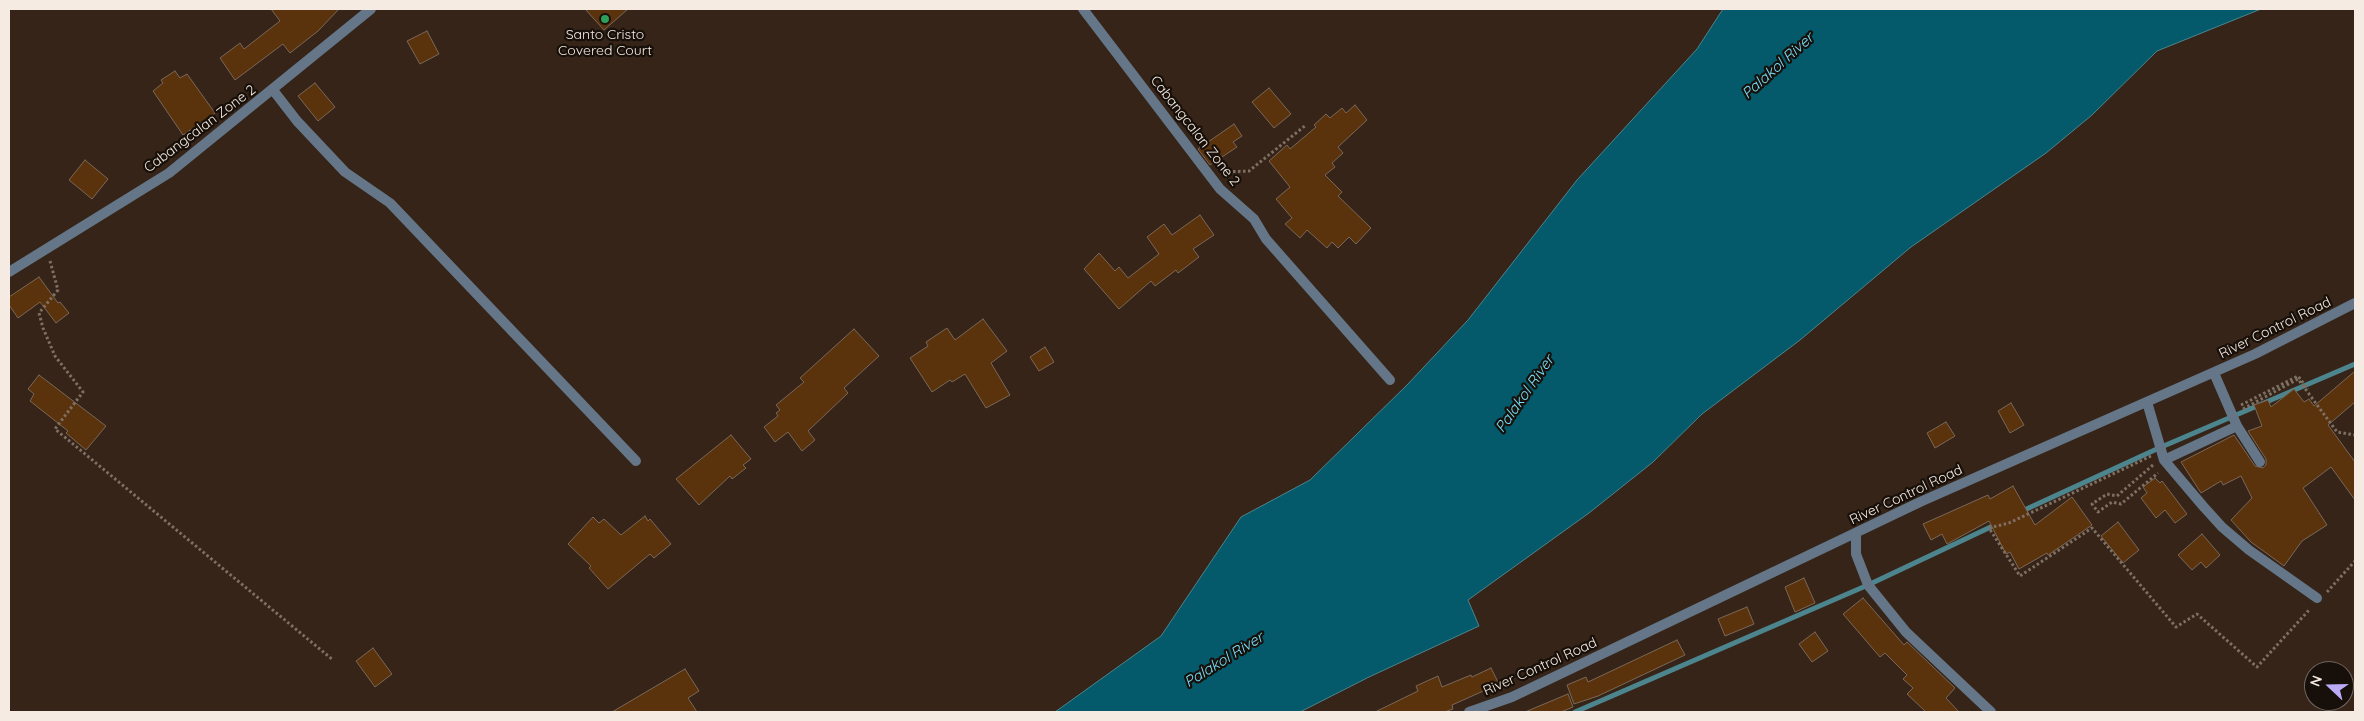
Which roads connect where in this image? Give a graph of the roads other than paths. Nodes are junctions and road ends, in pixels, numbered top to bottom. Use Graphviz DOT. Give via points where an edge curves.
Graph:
graph roads {
  1 [pos="372,9"];
  2 [pos="1083,9"];
  3 [pos="273,90"];
  4 [pos="9,272"];
  5 [pos="2355,303"];
  6 [pos="2214,372"];
  7 [pos="1390,380"];
  8 [pos="2147,402"];
  9 [pos="2237,426"];
  10 [pos="2164,460"];
  11 [pos="636,461"];
  12 [pos="2260,462"];
  13 [pos="1856,533"];
  14 [pos="2318,599"];
  15 [pos="1469,712"];
  16 [pos="1991,712"];
  1 -- 3 [label="street, Cabangcalan Zone 2"];
  2 -- 7 [label="street, Cabangcalan Zone 2" via="1220,189 1254,219 1266,239"];
  3 -- 4 [label="street, Cabangcalan Zone 2" via="169,172"];
  3 -- 11 [label="street" via="345,172 390,203"];
  5 -- 6 [label="street, River Control Road"];
  6 -- 8 [label="street, River Control Road"];
  6 -- 9 [label="street"];
  8 -- 10 [label="street"];
  8 -- 13 [label="street, River Control Road"];
  9 -- 10 [label="street"];
  9 -- 12 [label="street"];
  10 -- 14 [label="street" via="2222,527"];
  13 -- 15 [label="street, River Control Road" via="1512,697"];
  13 -- 16 [label="street" via="1856,554 1868,585 1906,632"];
}
